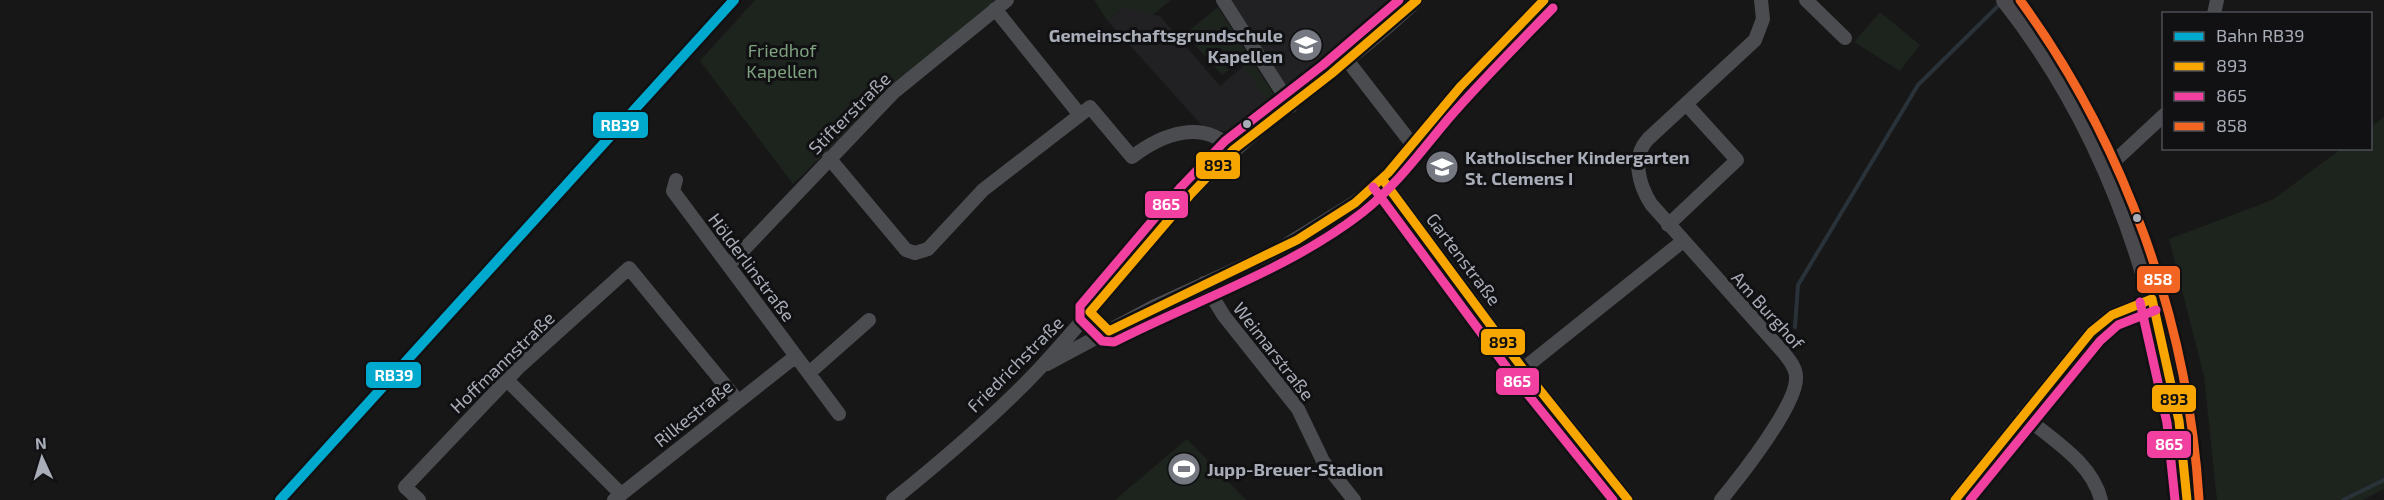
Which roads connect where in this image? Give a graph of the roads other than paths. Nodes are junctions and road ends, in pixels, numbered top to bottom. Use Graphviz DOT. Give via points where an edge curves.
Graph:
graph roads {
  1 [pos="1007,0"];
  2 [pos="1223,0"];
  3 [pos="1417,0"];
  4 [pos="1544,0"];
  5 [pos="1761,0"];
  6 [pos="1806,0"];
  7 [pos="2005,0"];
  8 [pos="995,9"];
  9 [pos="1845,38"];
  10 [pos="1347,60"];
  11 [pos="1687,105"];
  12 [pos="1291,106"];
  13 [pos="1080,115"];
  14 [pos="2162,116"];
  15 [pos="1412,144"];
  16 [pos="1233,150"];
  17 [pos="829,158"];
  18 [pos="2106,169"];
  19 [pos="676,180"];
  20 [pos="1383,180"];
  21 [pos="1668,225"];
  22 [pos="1683,242"];
  23 [pos="729,265"];
  24 [pos="1204,283"];
  25 [pos="2152,300"];
  26 [pos="1090,312"];
  27 [pos="869,320"];
  28 [pos="1109,331"];
  29 [pos="796,356"];
  30 [pos="1040,368"];
  31 [pos="1523,369"];
  32 [pos="809,373"];
  33 [pos="506,379"];
  34 [pos="738,401"];
  35 [pos="839,414"];
  36 [pos="2023,416"];
  37 [pos="617,497"];
  38 [pos="419,500"];
  39 [pos="893,500"];
  40 [pos="1354,500"];
  41 [pos="1628,500"];
  42 [pos="1721,500"];
  43 [pos="1955,500"];
  44 [pos="2101,500"];
  45 [pos="2187,500"];
  1 -- 8 [label="street, Stifterstraße"];
  2 -- 12 [label="street"];
  3 -- 10 [label="street, Friedrichstraße"];
  4 -- 15 [label="street"];
  5 -- 11 [label="street, Am Burghof" via="1763,19 1755,40"];
  6 -- 9 [label="street"];
  7 -- 18 [label="main road" via="2060,83"];
  8 -- 13 [label="street"];
  8 -- 17 [label="street, Stifterstraße" via="905,82"];
  10 -- 12 [label="street, Friedrichstraße"];
  10 -- 15 [label="street"];
  11 -- 21 [label="street, Am Burghof" via="1648,139 1639,154 1643,191"];
  11 -- 21 [label="street" via="1737,159"];
  12 -- 16 [label="street, Friedrichstraße"];
  13 -- 16 [label="street" via="1090,107 1132,157 1158,138 1181,133 1215,136"];
  13 -- 17 [label="street" via="1000,176 968,204 928,249 919,253 906,250"];
  14 -- 18 [label="street"];
  15 -- 20 [label="street"];
  16 -- 26 [label="street, Friedrichstraße"];
  17 -- 23 [label="street, Stifterstraße"];
  18 -- 25 [label="main road" via="2127,219"];
  19 -- 23 [label="street, Hölderlinstraße" via="673,191"];
  20 -- 24 [label="street" via="1321,225"];
  20 -- 31 [label="street, Gartenstraße"];
  21 -- 22 [label="street, Am Burghof"];
  22 -- 31 [label="street"];
  22 -- 42 [label="street, Am Burghof" via="1787,357 1796,374 1791,395 1764,444"];
  23 -- 29 [label="street, Hölderlinstraße"];
  24 -- 28 [label="street"];
  24 -- 40 [label="street, Weimarstraße" via="1224,316 1298,409 1323,461"];
  25 -- 36 [label="street" via="2112,315 2091,332"];
  25 -- 45 [label="main road" via="2179,421"];
  26 -- 28 [label="street"];
  26 -- 30 [label="street, Friedrichstraße"];
  27 -- 32 [label="street"];
  28 -- 30 [label="street"];
  29 -- 32 [label="street, Hölderlinstraße"];
  29 -- 34 [label="street, Rilkestraße"];
  30 -- 39 [label="street, Friedrichstraße" via="953,451"];
  31 -- 41 [label="street, Gartenstraße"];
  32 -- 35 [label="street, Hölderlinstraße"];
  33 -- 34 [label="street, Hoffmannstraße" via="629,268"];
  33 -- 37 [label="street"];
  33 -- 38 [label="street, Hoffmannstraße" via="405,488"];
  34 -- 37 [label="street, Rilkestraße"];
  36 -- 43 [label="street"];
  36 -- 44 [label="street" via="2085,468"];
}
